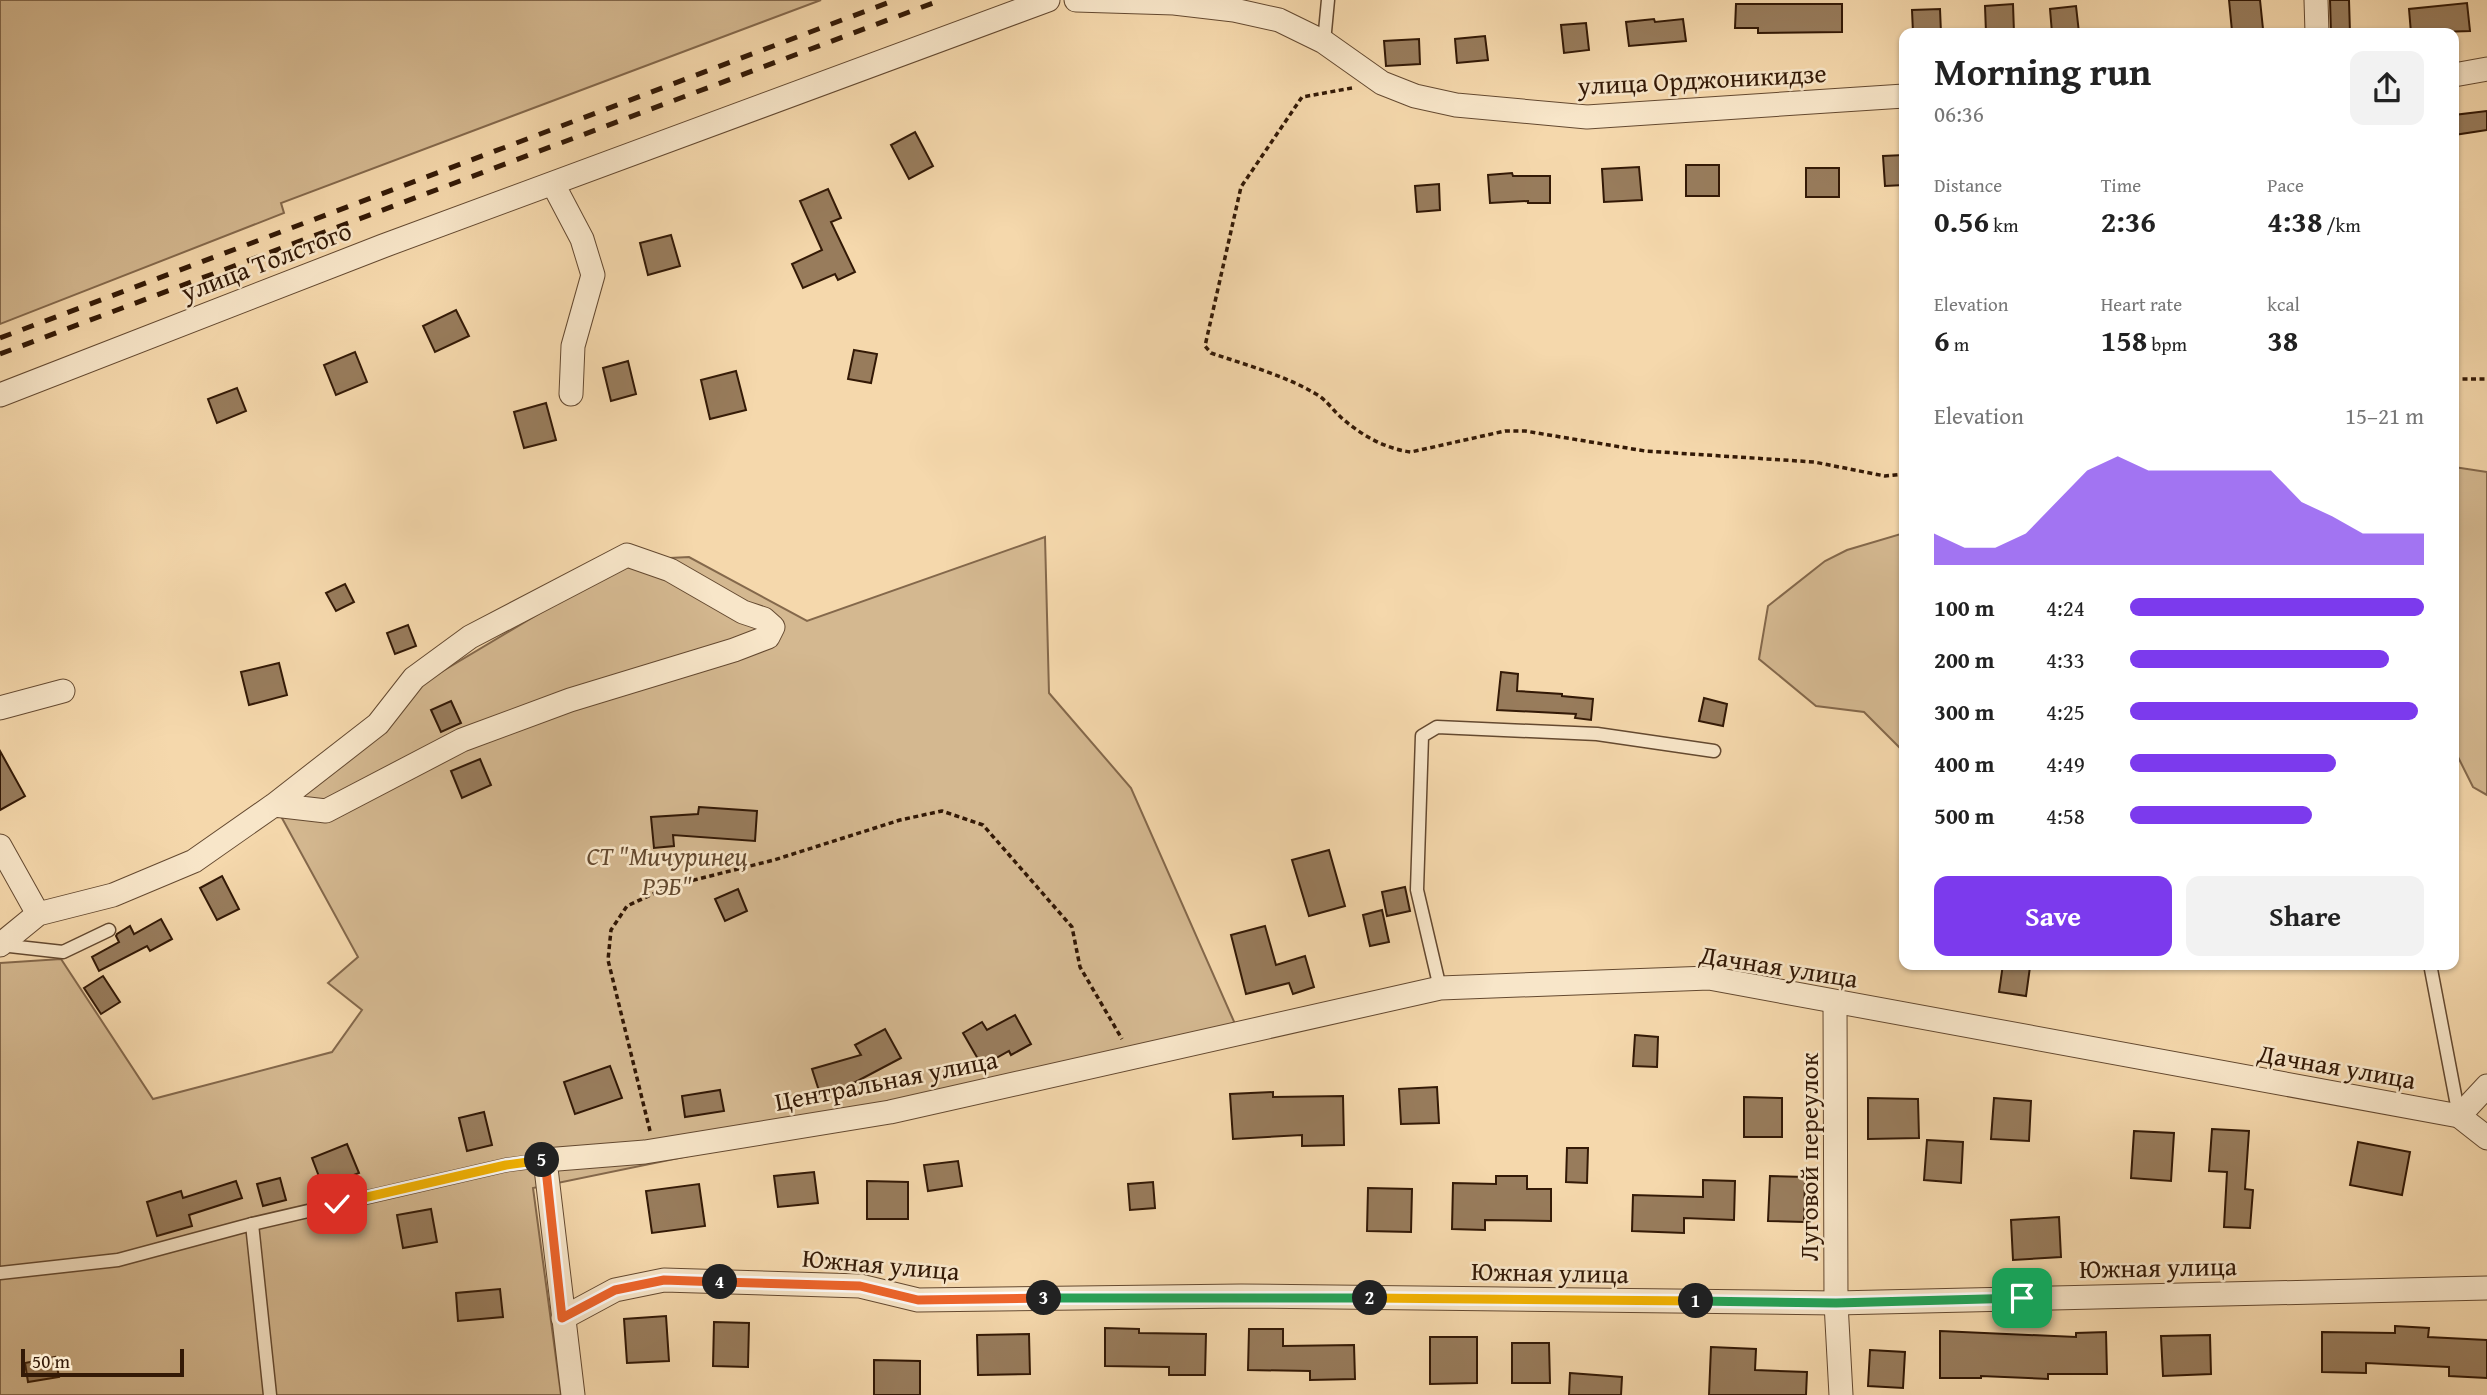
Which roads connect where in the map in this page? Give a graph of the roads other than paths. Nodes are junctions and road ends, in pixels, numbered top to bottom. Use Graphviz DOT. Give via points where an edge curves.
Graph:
graph roads {
  1 [pos="1048,0"];
  2 [pos="1076,0"];
  3 [pos="1328,0"];
  4 [pos="2316,0"];
  5 [pos="1176,1"];
  6 [pos="2317,28"];
  7 [pos="1324,41"];
  8 [pos="2487,69"];
  9 [pos="2459,74"];
  10 [pos="1899,96"];
  11 [pos="554,184"];
  12 [pos="571,394"];
  13 [pos="0,395"];
  14 [pos="63,691"];
  15 [pos="0,708"];
  16 [pos="1714,751"];
  17 [pos="274,805"];
  18 [pos="0,846"];
  19 [pos="37,914"];
  20 [pos="109,930"];
  21 [pos="0,945"];
  22 [pos="2431,970"];
  23 [pos="1440,988"];
  24 [pos="1835,1002"];
  25 [pos="1244,1032"];
  26 [pos="2487,1086"];
  27 [pos="2459,1116"];
  28 [pos="2487,1138"];
  29 [pos="545,1160"];
  30 [pos="252,1224"];
  31 [pos="0,1273"];
  32 [pos="2487,1288"];
  33 [pos="1836,1303"];
  34 [pos="562,1318"];
  35 [pos="270,1395"];
  36 [pos="573,1395"];
  37 [pos="1841,1395"];
  1 -- 11 [label="street, улица Толстого"];
  2 -- 5 [label="street, улица Орджоникидзе"];
  3 -- 7 [label="lane"];
  4 -- 6 [label="street"];
  5 -- 7 [label="street, улица Орджоникидзе" via="1279,20"];
  7 -- 10 [label="street, улица Орджоникидзе" via="1382,83 1456,105 1587,117"];
  8 -- 9 [label="street"];
  11 -- 12 [label="street" via="582,239 593,275 573,346"];
  11 -- 13 [label="street, улица Толстого"];
  14 -- 15 [label="street"];
  16 -- 23 [label="lane" via="1597,734 1437,727 1422,736 1417,890"];
  17 -- 17 [label="street" via="378,724 414,678 470,637 627,555 670,570 743,612 764,618 773,627 768,637 734,650 570,700 462,740 326,811"];
  17 -- 19 [label="street" via="194,861 113,895"];
  18 -- 19 [label="street"];
  19 -- 21 [label="street"];
  20 -- 21 [label="lane" via="63,951"];
  22 -- 27 [label="lane"];
  23 -- 24 [label="street, Дачная улица" via="1709,978"];
  23 -- 25 [label="street, Дачная улица"];
  24 -- 27 [label="street, Дачная улица"];
  24 -- 33 [label="street, Луговой переулок"];
  25 -- 29 [label="street, Центральная улица" via="890,1112 655,1150"];
  26 -- 27 [label="street"];
  27 -- 28 [label="street"];
  29 -- 30 [label="lane"];
  29 -- 34 [label="street"];
  30 -- 31 [label="lane" via="118,1260"];
  30 -- 35 [label="lane"];
  32 -- 33 [label="street, Южная улица"];
  33 -- 34 [label="street, Южная улица" via="1241,1296 918,1300 860,1286 664,1280 615,1290"];
  33 -- 37 [label="street, Луговой переулок"];
  34 -- 36 [label="street"];
}
